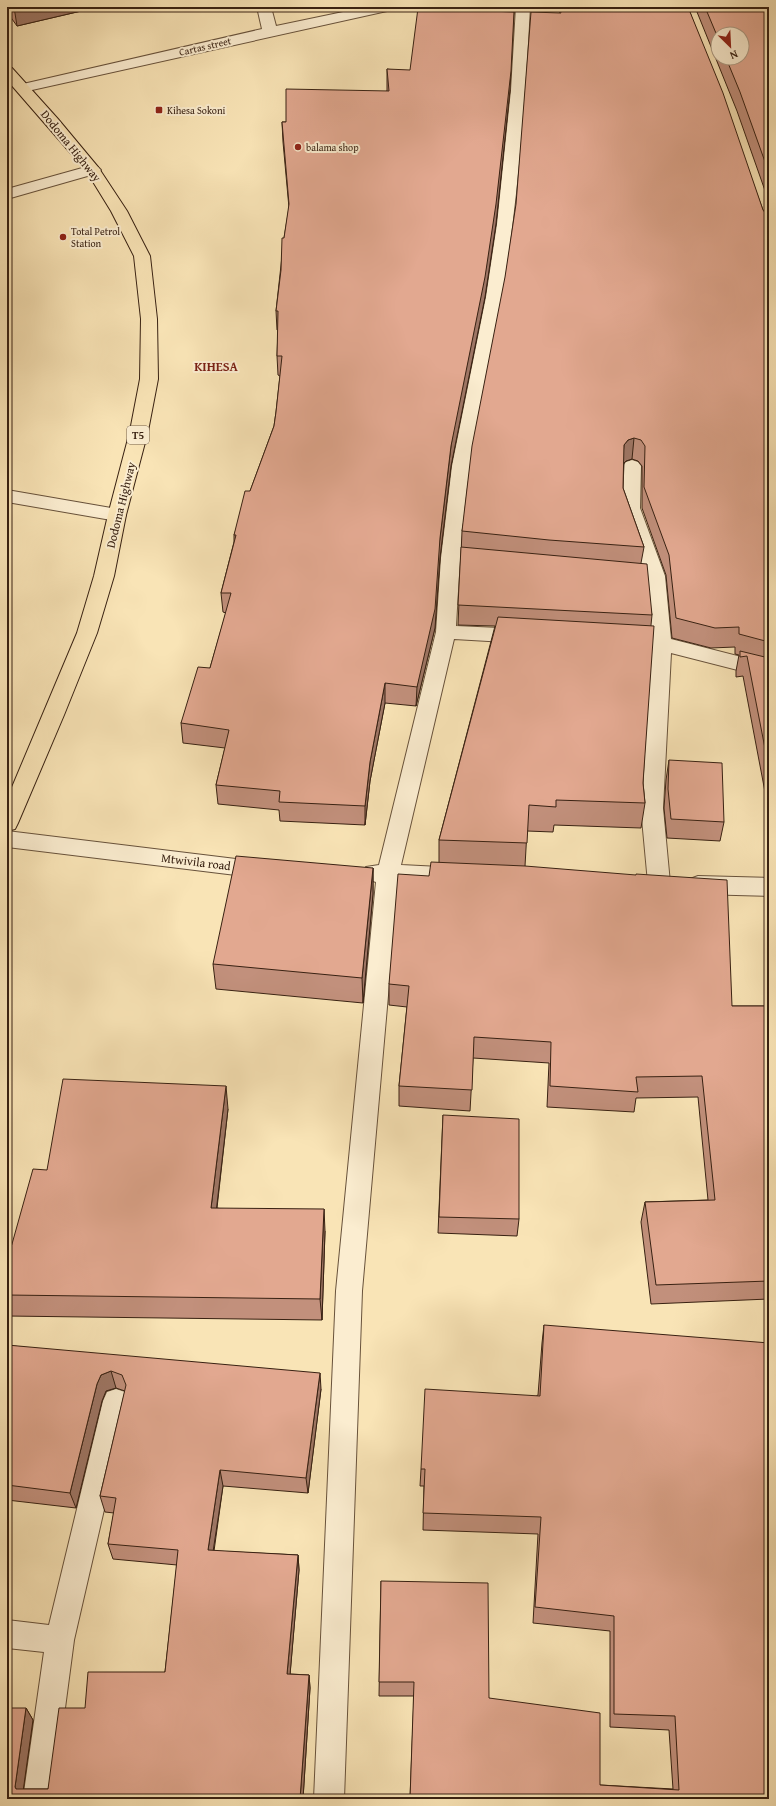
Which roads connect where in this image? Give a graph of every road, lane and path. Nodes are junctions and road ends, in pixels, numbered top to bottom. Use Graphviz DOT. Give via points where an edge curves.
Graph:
graph roads {
  1 [pos="264,7"];
  2 [pos="387,7"];
  3 [pos="523,7"];
  4 [pos="270,32"];
  5 [pos="7,71"];
  6 [pos="23,88"];
  7 [pos="93,170"];
  8 [pos="7,194"];
  9 [pos="632,466"];
  10 [pos="7,496"];
  11 [pos="117,515"];
  12 [pos="450,558"];
  13 [pos="470,560"];
  14 [pos="446,632"];
  15 [pos="539,637"];
  16 [pos="631,642"];
  17 [pos="662,644"];
  18 [pos="769,671"];
  19 [pos="7,822"];
  20 [pos="7,839"];
  21 [pos="284,869"];
  22 [pos="356,872"];
  23 [pos="388,873"];
  24 [pos="476,876"];
  25 [pos="635,882"];
  26 [pos="659,883"];
  27 [pos="769,887"];
  28 [pos="116,1401"];
  29 [pos="7,1634"];
  30 [pos="60,1640"];
  31 [pos="38,1799"];
  32 [pos="329,1799"];
  1 -- 4 [label="street"];
  2 -- 4 [label="street, Cartas street"];
  3 -- 12 [label="street" via="505,224 494,297 460,466"];
  4 -- 6 [label="street, Cartas street"];
  5 -- 6 [label="highway, Dodoma Highway / T5"];
  6 -- 7 [label="highway, Dodoma Highway / T5"];
  7 -- 8 [label="street"];
  7 -- 11 [label="highway, Dodoma Highway / T5" via="120,211 142,256 149,319 149,379 139,431"];
  9 -- 17 [label="street" via="631,508"];
  10 -- 11 [label="street"];
  11 -- 19 [label="highway, Dodoma Highway / T5" via="104,576 87,633"];
  12 -- 13 [label="street"];
  12 -- 14 [label="street"];
  14 -- 15 [label="street"];
  14 -- 23 [label="street"];
  16 -- 17 [label="street"];
  17 -- 18 [label="street"];
  17 -- 26 [label="street" via="652,808"];
  20 -- 21 [label="street, Mtwivila road" via="244,868"];
  22 -- 23 [label="street"];
  23 -- 24 [label="street"];
  23 -- 32 [label="street" via="348,1291"];
  25 -- 26 [label="street"];
  26 -- 27 [label="street"];
  28 -- 30 [label="street"];
  29 -- 30 [label="street"];
  30 -- 31 [label="street"];
}
